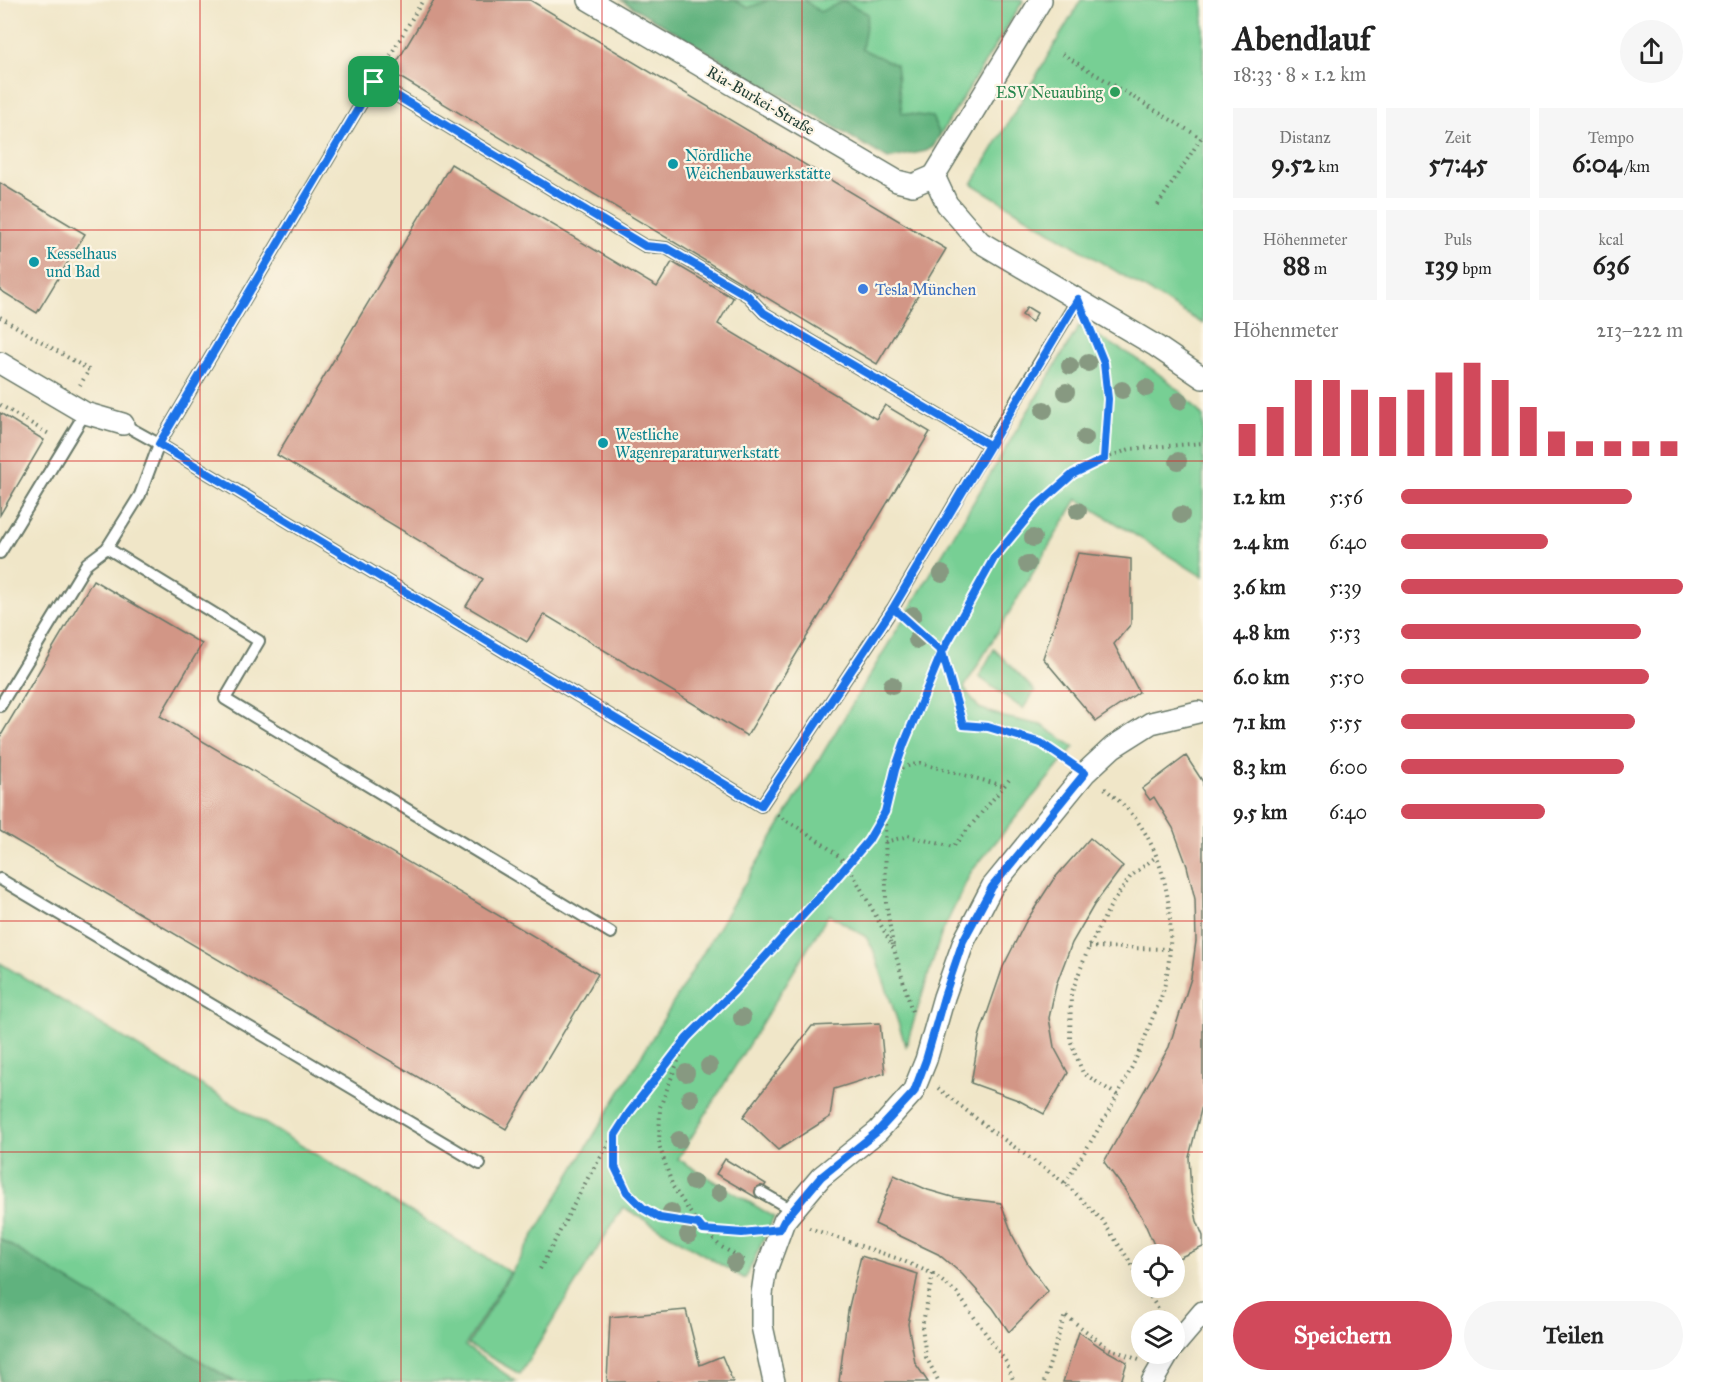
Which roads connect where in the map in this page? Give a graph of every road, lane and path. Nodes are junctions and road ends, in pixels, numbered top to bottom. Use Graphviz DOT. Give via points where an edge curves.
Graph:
graph roads {
  1 [pos="423,0"];
  2 [pos="589,0"];
  3 [pos="1041,0"];
  4 [pos="1062,54"];
  5 [pos="374,82"];
  6 [pos="1202,136"];
  7 [pos="934,176"];
  8 [pos="1158,205"];
  9 [pos="1078,299"];
  10 [pos="0,317"];
  11 [pos="0,363"];
  12 [pos="1203,378"];
  13 [pos="0,405"];
  14 [pos="77,408"];
  15 [pos="123,424"];
  16 [pos="1203,443"];
  17 [pos="159,444"];
  18 [pos="989,445"];
  19 [pos="1104,459"];
  20 [pos="107,548"];
  21 [pos="0,553"];
  22 [pos="893,608"];
  23 [pos="942,652"];
  24 [pos="0,706"];
  25 [pos="1201,710"];
  26 [pos="895,770"];
  27 [pos="1085,773"];
  28 [pos="1009,780"];
  29 [pos="1004,786"];
  30 [pos="761,806"];
  31 [pos="885,812"];
  32 [pos="885,842"];
  33 [pos="1157,856"];
  34 [pos="848,865"];
  35 [pos="0,879"];
  36 [pos="611,933"];
  37 [pos="1089,947"];
  38 [pos="894,949"];
  39 [pos="1170,949"];
  40 [pos="913,1016"];
  41 [pos="687,1038"];
  42 [pos="921,1074"];
  43 [pos="1117,1095"];
  44 [pos="615,1135"];
  45 [pos="480,1164"];
  46 [pos="1065,1183"];
  47 [pos="761,1192"];
  48 [pos="785,1220"];
  49 [pos="698,1224"];
  50 [pos="703,1230"];
  51 [pos="1131,1263"];
  52 [pos="540,1269"];
  53 [pos="765,1273"];
  54 [pos="933,1274"];
  55 [pos="1203,1312"];
  56 [pos="1185,1334"];
  57 [pos="1131,1356"];
  58 [pos="1163,1364"];
  59 [pos="774,1382"];
  60 [pos="939,1382"];
  61 [pos="1014,1382"];
  62 [pos="1044,1382"];
  63 [pos="1152,1382"];
  1 -- 5 [label="path"];
  2 -- 7 [label="street, Ria-Burkei-Straße" via="897,181 913,185"];
  3 -- 7 [label="street"];
  4 -- 6 [label="path"];
  5 -- 17 [label="lane"];
  5 -- 18 [label="lane" via="645,246 666,248 748,296 764,313"];
  6 -- 8 [label="path"];
  7 -- 9 [label="street" via="947,204 980,242"];
  9 -- 12 [label="street"];
  9 -- 18 [label="lane"];
  9 -- 19 [label="path" via="1104,363 1108,399"];
  10 -- 14 [label="path" via="89,370"];
  11 -- 14 [label="street"];
  13 -- 14 [label="path" via="49,434"];
  14 -- 15 [label="street"];
  14 -- 21 [label="lane"];
  15 -- 17 [label="lane"];
  16 -- 19 [label="path" via="1130,449"];
  17 -- 20 [label="lane" via="140,495"];
  17 -- 30 [label="lane"];
  18 -- 22 [label="lane"];
  19 -- 23 [label="path" via="1073,474 1037,506 994,558"];
  20 -- 24 [label="lane" via="87,563"];
  20 -- 36 [label="lane" via="259,641 225,699"];
  22 -- 23 [label="path"];
  22 -- 30 [label="lane"];
  23 -- 26 [label="path"];
  23 -- 27 [label="path" via="963,725 988,727 1041,743"];
  25 -- 27 [label="street" via="1151,723 1113,747"];
  26 -- 29 [label="path" via="920,763"];
  26 -- 31 [label="path"];
  27 -- 33 [label="path" via="1138,822"];
  27 -- 42 [label="street" via="992,887 963,941"];
  28 -- 29 [label="path"];
  29 -- 32 [label="path" via="953,847 908,836"];
  30 -- 34 [label="path" via="810,835"];
  31 -- 32 [label="path"];
  31 -- 34 [label="path"];
  32 -- 38 [label="path" via="886,903"];
  33 -- 37 [label="path" via="1131,876"];
  33 -- 39 [label="path" via="1167,897"];
  34 -- 38 [label="path"];
  34 -- 41 [label="path"];
  35 -- 45 [label="lane"];
  37 -- 39 [label="path"];
  37 -- 43 [label="path" via="1071,994 1070,1040 1083,1072"];
  38 -- 40 [label="path"];
  39 -- 43 [label="path" via="1164,989 1143,1044"];
  41 -- 44 [label="path"];
  41 -- 49 [label="path" via="660,1107 659,1144 673,1187"];
  42 -- 46 [label="path"];
  42 -- 48 [label="street" via="914,1092 878,1131 821,1177"];
  43 -- 46 [label="path"];
  44 -- 49 [label="path" via="615,1167 627,1192 660,1218"];
  44 -- 52 [label="path"];
  46 -- 51 [label="path" via="1102,1220"];
  47 -- 48 [label="lane"];
  48 -- 50 [label="path" via="742,1233"];
  48 -- 53 [label="street"];
  48 -- 54 [label="path"];
  49 -- 50 [label="path"];
  50 -- 53 [label="path" via="720,1246"];
  53 -- 59 [label="street" via="762,1326"];
  54 -- 60 [label="path" via="922,1327 926,1356"];
  54 -- 61 [label="path" via="957,1293 1006,1362"];
  55 -- 56 [label="street"];
  57 -- 62 [label="path" via="1108,1348 1065,1315"];
  58 -- 63 [label="street"];
}
